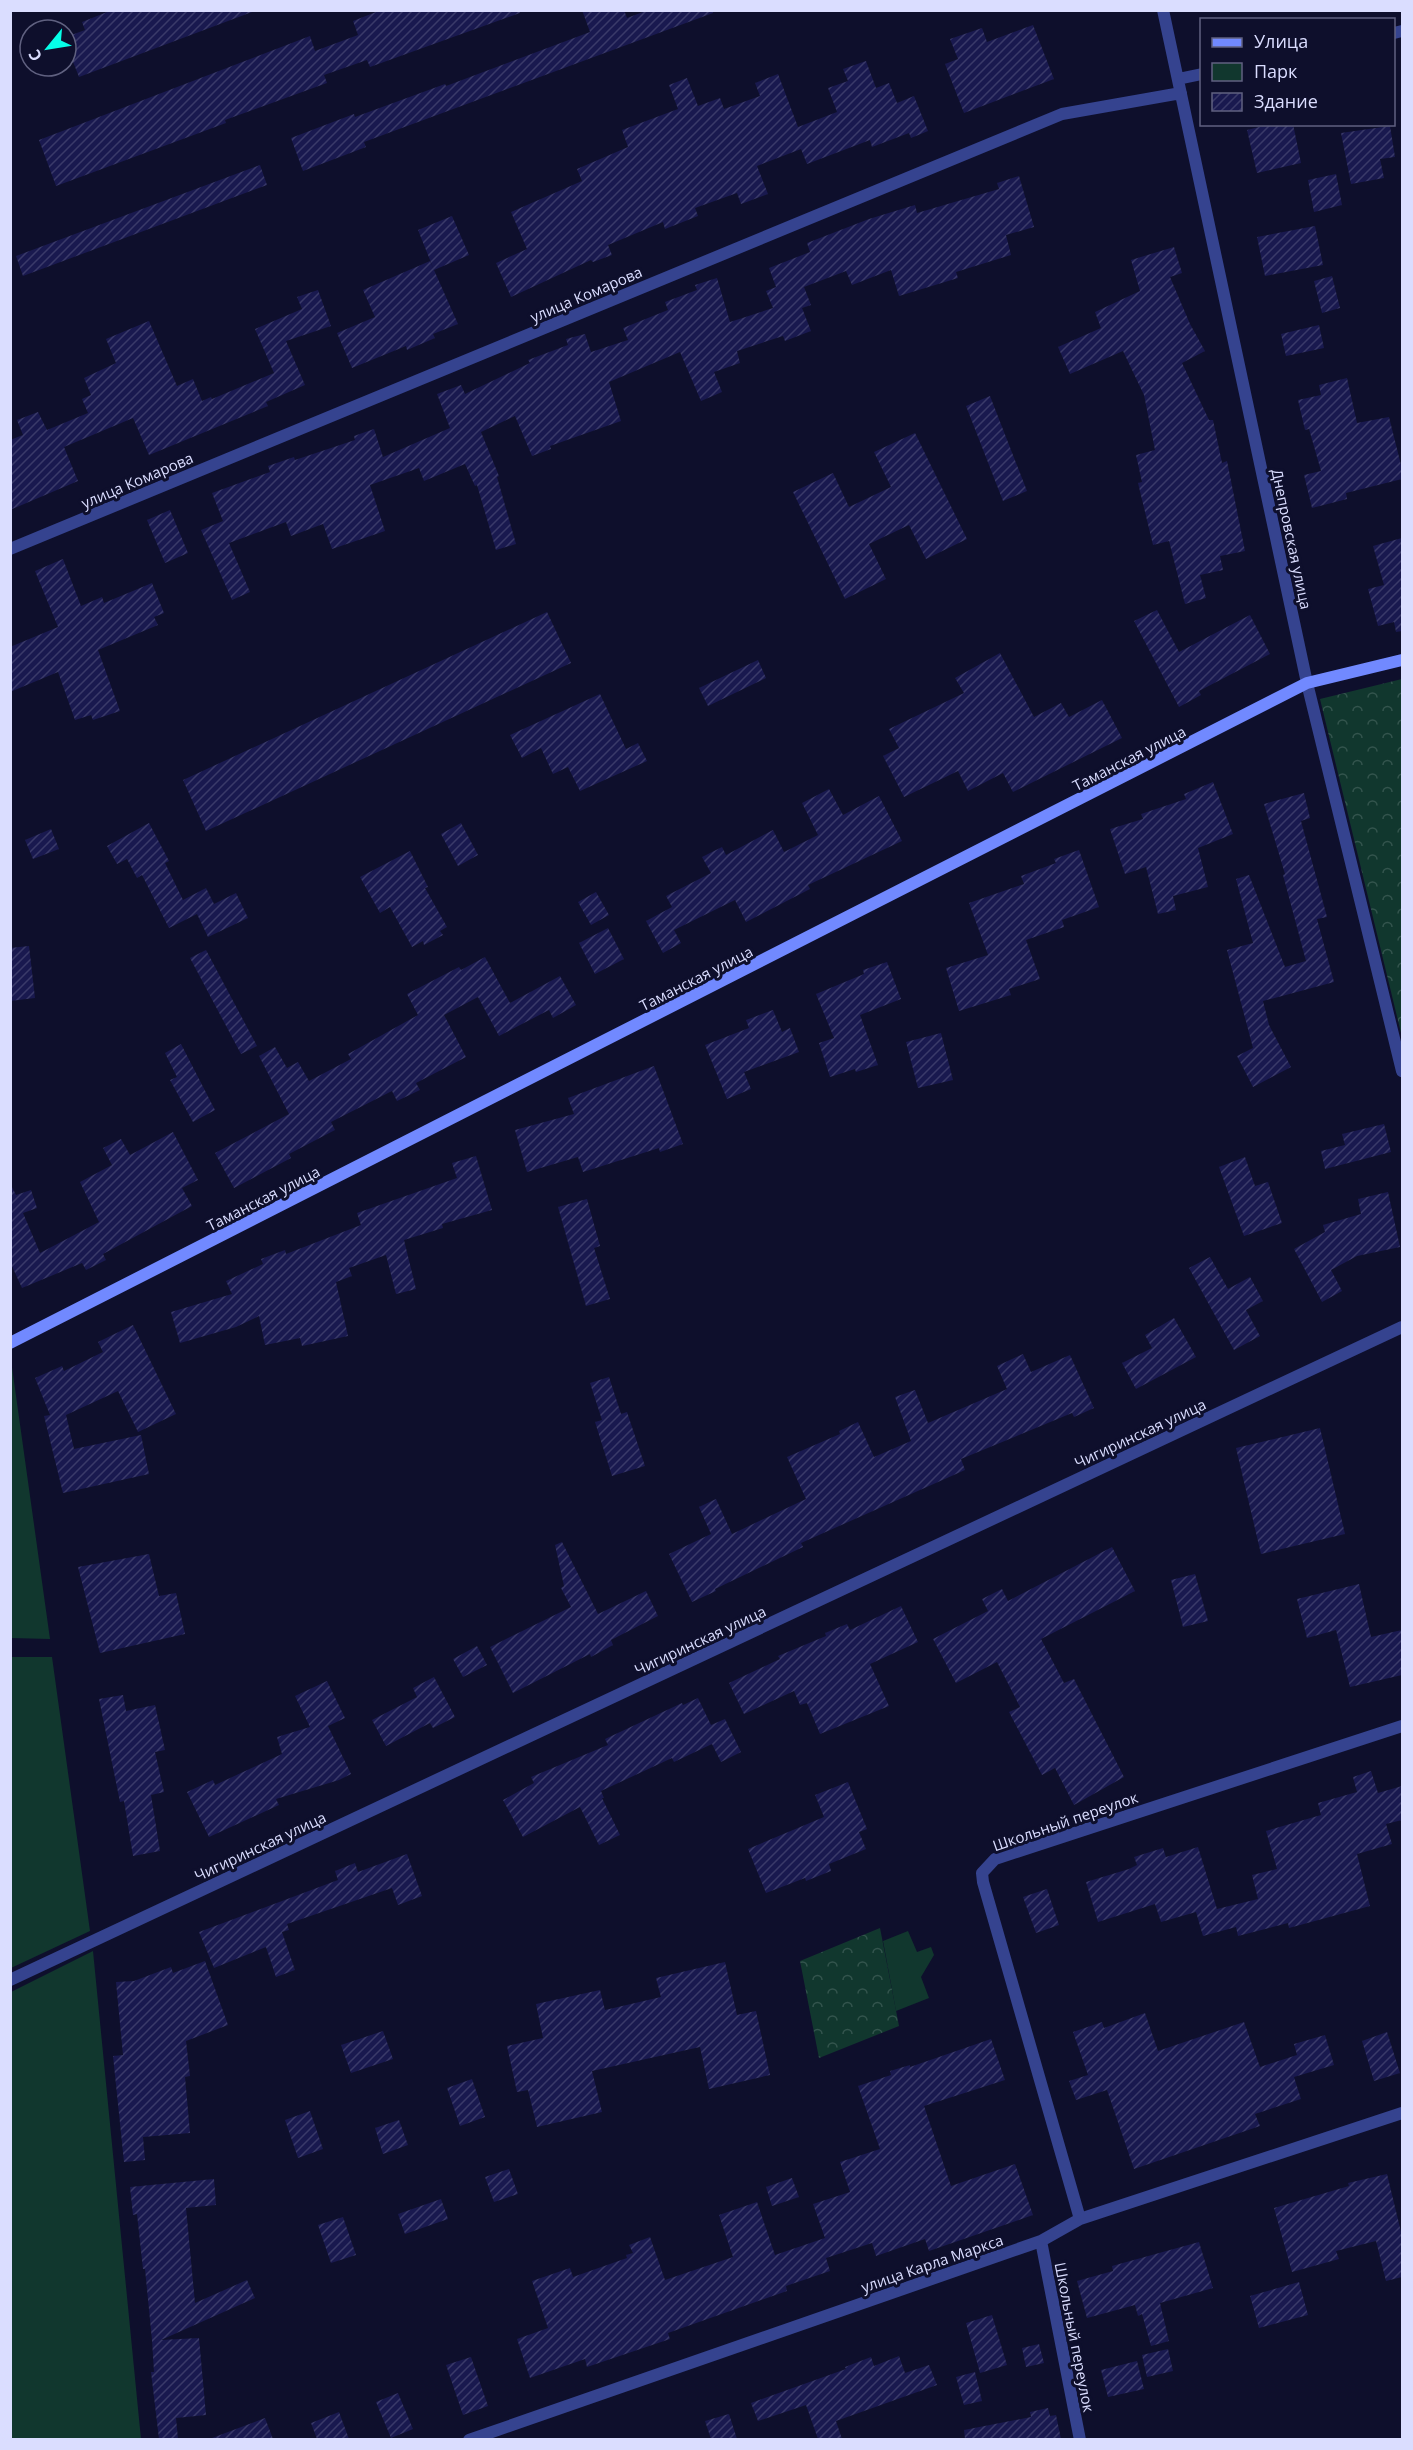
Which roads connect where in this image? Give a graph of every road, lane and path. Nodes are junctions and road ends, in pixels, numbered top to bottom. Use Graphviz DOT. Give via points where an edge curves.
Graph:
graph roads {
  1 [pos="1163,10"];
  2 [pos="1200,74"];
  3 [pos="1178,79"];
  4 [pos="1181,93"];
  5 [pos="10,549"];
  6 [pos="1402,660"];
  7 [pos="1307,683"];
  8 [pos="1402,1071"];
  9 [pos="1402,1327"];
  10 [pos="10,1343"];
  11 [pos="1402,1726"];
  12 [pos="10,1980"];
  13 [pos="1402,2113"];
  14 [pos="1080,2220"];
  15 [pos="1041,2241"];
  16 [pos="469,2439"];
  17 [pos="1080,2439"];
  1 -- 3 [label="street, Днепровская улица"];
  2 -- 3 [label="street"];
  3 -- 4 [label="street, Днепровская улица"];
  4 -- 5 [label="street, улица Комарова" via="1062,114"];
  4 -- 7 [label="street, Днепровская улица"];
  6 -- 7 [label="street, Таманская улица"];
  7 -- 8 [label="street, Днепровская улица"];
  7 -- 10 [label="street, Таманская улица"];
  9 -- 12 [label="street, Чигиринская улица"];
  11 -- 14 [label="street, Школьный переулок" via="995,1859 982,1873"];
  13 -- 14 [label="street, улица Карла Маркса"];
  14 -- 15 [label="street, улица Карла Маркса"];
  15 -- 16 [label="street, улица Карла Маркса"];
  15 -- 17 [label="street, Школьный переулок"];
}
